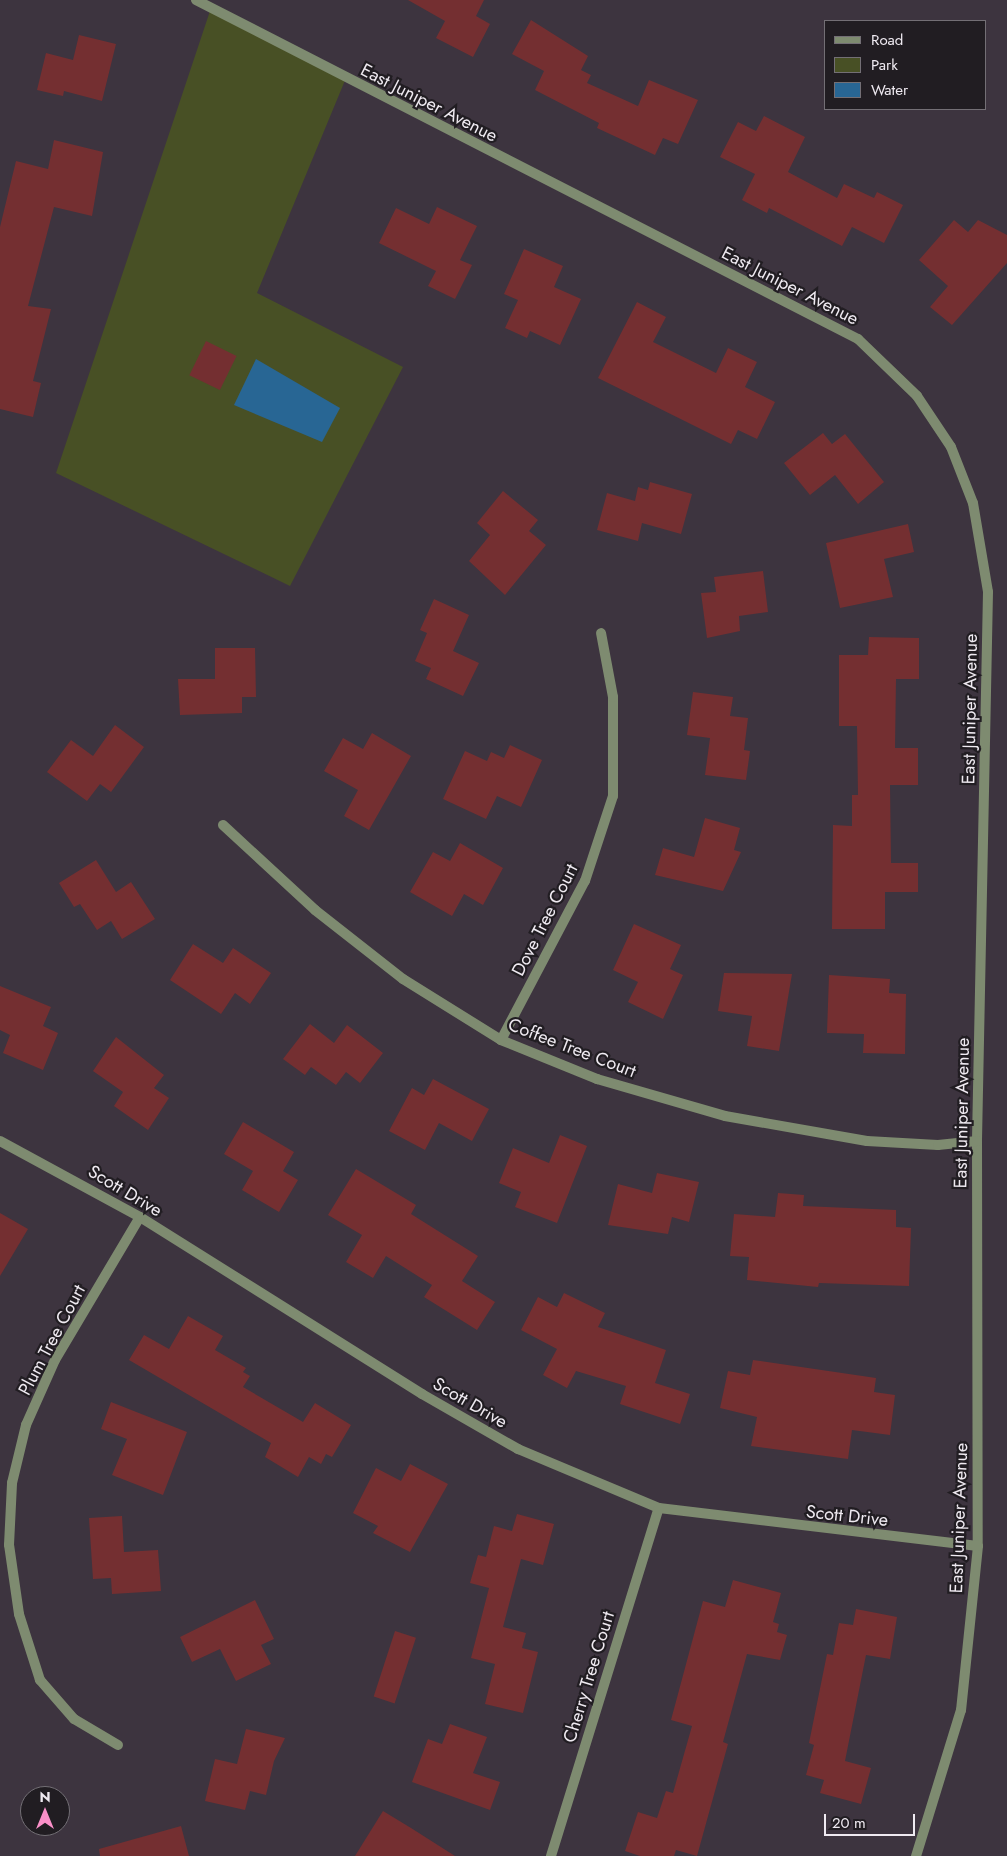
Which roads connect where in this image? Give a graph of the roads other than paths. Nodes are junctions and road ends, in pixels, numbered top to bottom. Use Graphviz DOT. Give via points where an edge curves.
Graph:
graph roads {
  1 [pos="196,0"];
  2 [pos="601,633"];
  3 [pos="223,825"];
  4 [pos="501,1040"];
  5 [pos="0,1141"];
  6 [pos="977,1141"];
  7 [pos="140,1218"];
  8 [pos="659,1508"];
  9 [pos="978,1546"];
  10 [pos="118,1745"];
  11 [pos="550,1856"];
  12 [pos="916,1856"];
  1 -- 6 [label="street, East Juniper Avenue" via="858,338 917,396 952,447 973,503 988,592"];
  2 -- 4 [label="street, Dove Tree Court" via="613,697 613,796 585,881"];
  3 -- 4 [label="street, Coffee Tree Court" via="315,910 402,979"];
  4 -- 6 [label="street, Coffee Tree Court" via="597,1079 725,1116 867,1141 938,1145"];
  5 -- 7 [label="street, Scott Drive"];
  6 -- 9 [label="street, East Juniper Avenue"];
  7 -- 8 [label="street, Scott Drive" via="422,1394 518,1449"];
  7 -- 10 [label="street, Plum Tree Court" via="55,1360 26,1425 12,1483 8,1545 19,1614 40,1680 74,1719"];
  8 -- 9 [label="street, Scott Drive"];
  8 -- 11 [label="street, Cherry Tree Court"];
  9 -- 12 [label="street, East Juniper Avenue" via="961,1710"];
}
